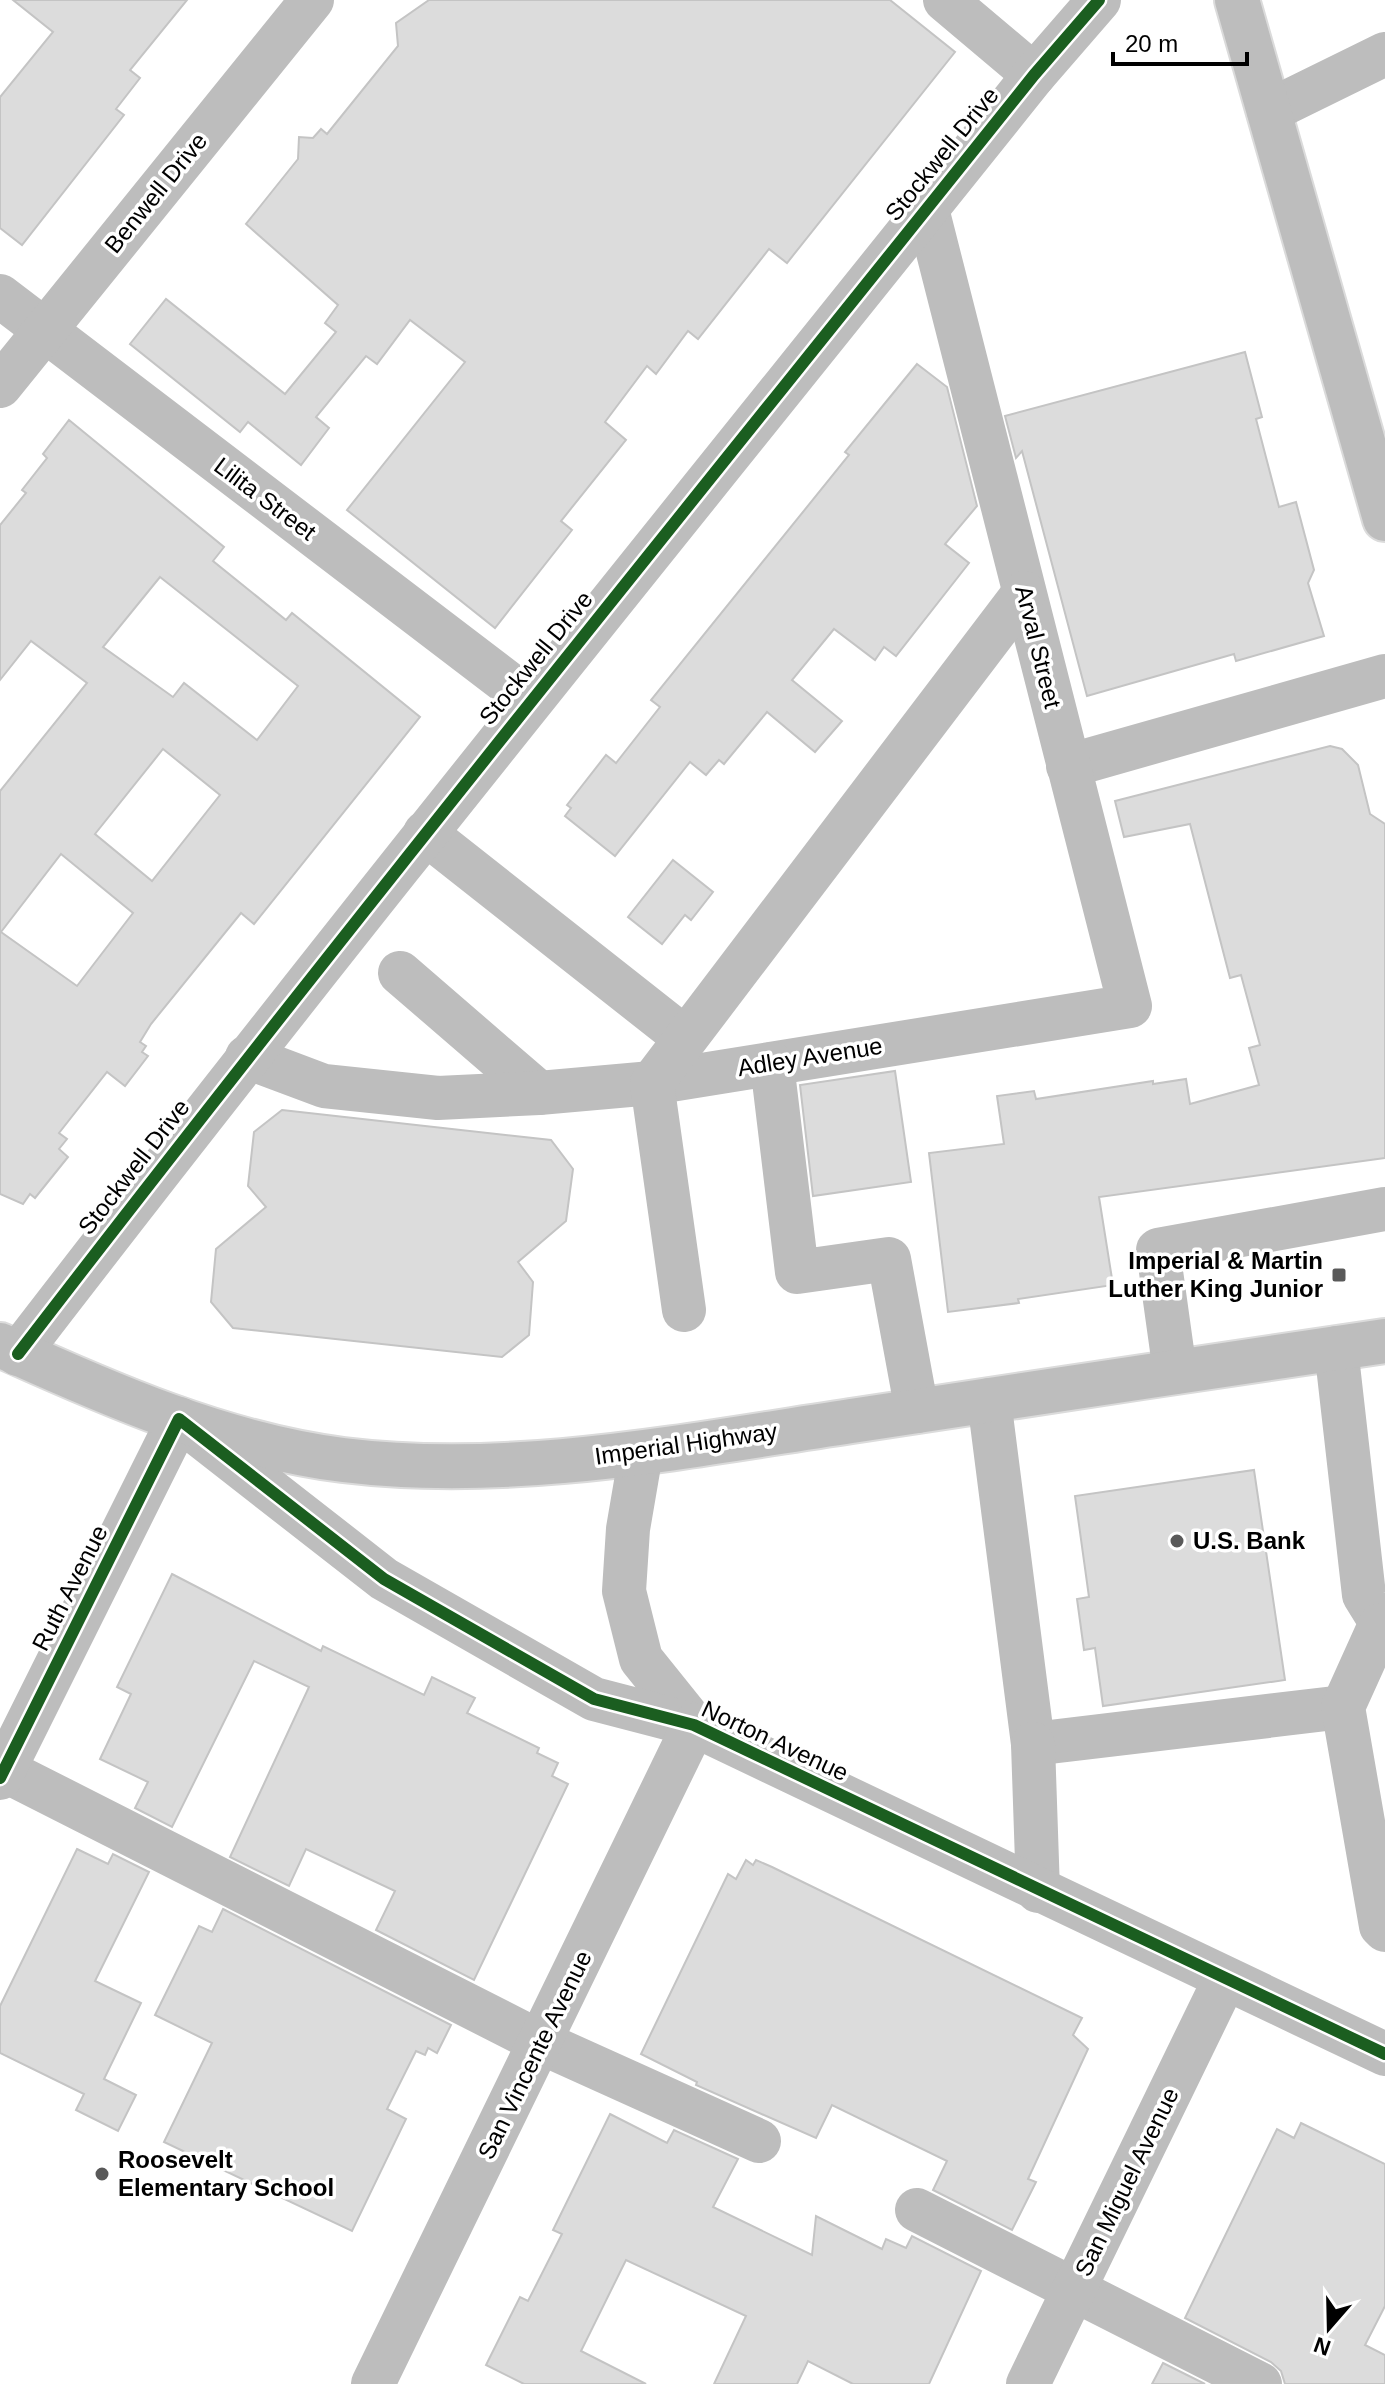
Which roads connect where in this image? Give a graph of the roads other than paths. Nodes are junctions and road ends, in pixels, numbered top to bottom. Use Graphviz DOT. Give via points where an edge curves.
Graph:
graph roads {
  1 [pos="312,0"];
  2 [pos="945,0"];
  3 [pos="1099,0"];
  4 [pos="1237,0"];
  5 [pos="1385,54"];
  6 [pos="1034,75"];
  7 [pos="1269,111"];
  8 [pos="927,209"];
  9 [pos="0,296"];
  10 [pos="43,331"];
  11 [pos="0,386"];
  12 [pos="1385,519"];
  13 [pos="1024,593"];
  14 [pos="1385,676"];
  15 [pos="530,700"];
  16 [pos="1068,766"];
  17 [pos="425,833"];
  18 [pos="400,973"];
  19 [pos="685,1038"];
  20 [pos="247,1057"];
  21 [pos="772,1064"];
  22 [pos="652,1083"];
  23 [pos="539,1093"];
  24 [pos="1385,1209"];
  25 [pos="684,1310"];
  26 [pos="1385,1341"];
  27 [pos="1336,1348"];
  28 [pos="9,1349"];
  29 [pos="1175,1372"];
  30 [pos="989,1400"];
  31 [pos="917,1411"];
  32 [pos="179,1419"];
  33 [pos="641,1453"];
  34 [pos="1373,1570"];
  35 [pos="1382,1627"];
  36 [pos="1343,1707"];
  37 [pos="694,1725"];
  38 [pos="1033,1744"];
  39 [pos="2,1774"];
  40 [pos="1038,1891"];
  41 [pos="1385,1930"];
  42 [pos="1225,1979"];
  43 [pos="542,2043"];
  44 [pos="1385,2054"];
  45 [pos="759,2141"];
  46 [pos="917,2210"];
  47 [pos="1074,2292"];
  48 [pos="373,2384"];
  49 [pos="1028,2384"];
  50 [pos="1260,2384"];
  1 -- 10 [label="street, Benwell Drive"];
  2 -- 6 [label="street"];
  3 -- 6 [label="street, Stockwell Drive"];
  4 -- 7 [label="street"];
  5 -- 7 [label="street"];
  6 -- 8 [label="street, Stockwell Drive"];
  7 -- 12 [label="street"];
  8 -- 13 [label="street, Arval Street"];
  8 -- 15 [label="street, Stockwell Drive"];
  9 -- 10 [label="street, Lilita Street"];
  10 -- 11 [label="street, Benwell Drive"];
  10 -- 15 [label="street, Lilita Street"];
  13 -- 16 [label="street, Arval Street"];
  13 -- 19 [label="street"];
  14 -- 16 [label="street"];
  15 -- 17 [label="street, Stockwell Drive"];
  16 -- 21 [label="street, Adley Avenue" via="1130,1006"];
  17 -- 19 [label="street"];
  17 -- 20 [label="street, Stockwell Drive"];
  18 -- 23 [label="street"];
  19 -- 22 [label="street"];
  20 -- 23 [label="street, Adley Avenue" via="324,1086 438,1098"];
  20 -- 28 [label="street, Stockwell Drive"];
  21 -- 22 [label="street, Adley Avenue"];
  21 -- 31 [label="street" via="797,1272 889,1259"];
  22 -- 23 [label="street, Adley Avenue"];
  22 -- 25 [label="street"];
  24 -- 29 [label="street" via="1158,1250"];
  26 -- 27 [label="street, Imperial Highway"];
  27 -- 29 [label="street, Imperial Highway"];
  27 -- 34 [label="street"];
  28 -- 32 [label="street, Imperial Highway"];
  29 -- 30 [label="street, Imperial Highway"];
  30 -- 31 [label="street, Imperial Highway"];
  30 -- 38 [label="street"];
  31 -- 33 [label="street, Imperial Highway"];
  32 -- 33 [label="street, Imperial Highway" via="340,1460 425,1466"];
  32 -- 37 [label="street, Norton Avenue" via="384,1579 594,1699"];
  32 -- 39 [label="street, Ruth Avenue"];
  33 -- 37 [label="street, Norton Avenue" via="624,1591 641,1659"];
  34 -- 35 [label="street" via="1364,1595"];
  35 -- 36 [label="street"];
  36 -- 38 [label="street"];
  36 -- 41 [label="street" via="1363,1835"];
  37 -- 40 [label="street, Norton Avenue"];
  37 -- 43 [label="street, San Vincente Avenue"];
  38 -- 40 [label="street"];
  39 -- 43 [label="street"];
  40 -- 42 [label="street, Norton Avenue"];
  42 -- 44 [label="street, Norton Avenue"];
  42 -- 47 [label="street, San Miguel Avenue"];
  43 -- 45 [label="street"];
  43 -- 48 [label="street, San Vincente Avenue"];
  46 -- 47 [label="street"];
  47 -- 49 [label="street, San Miguel Avenue"];
  47 -- 50 [label="street"];
}
